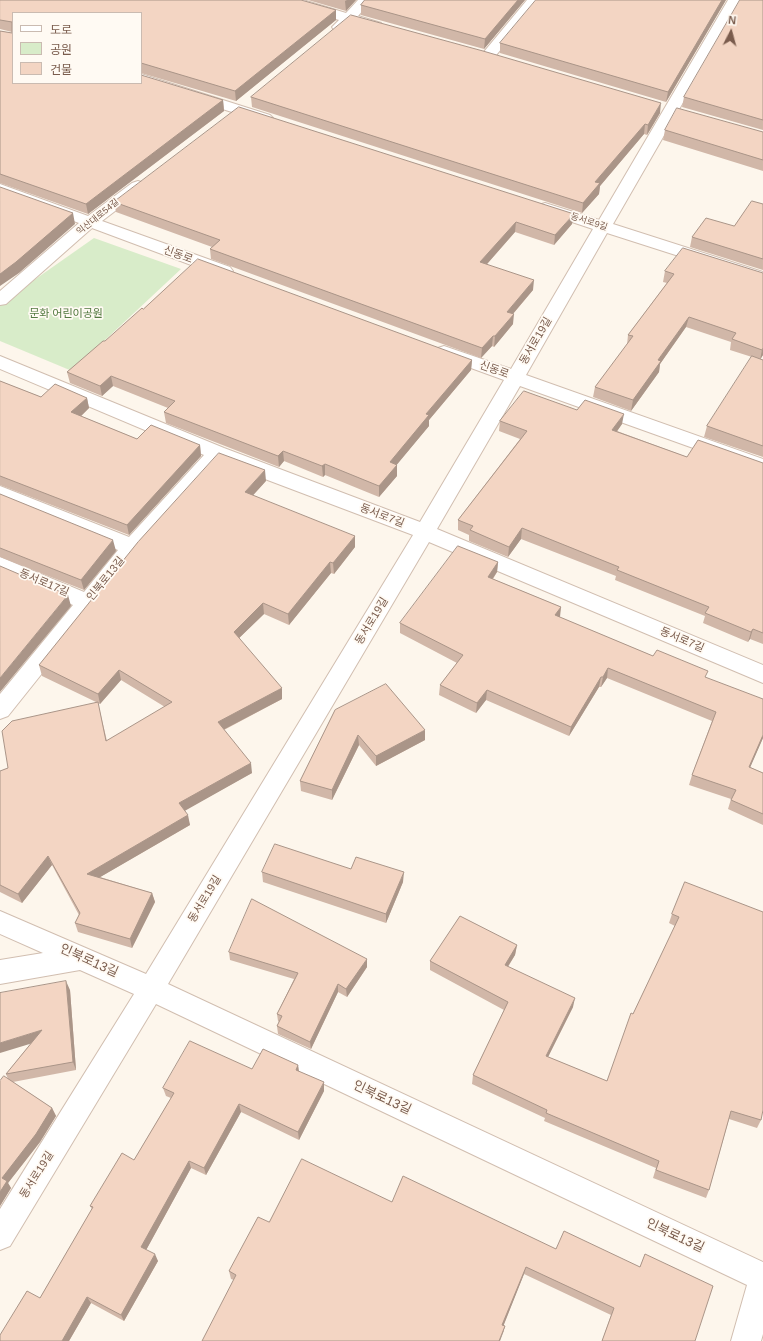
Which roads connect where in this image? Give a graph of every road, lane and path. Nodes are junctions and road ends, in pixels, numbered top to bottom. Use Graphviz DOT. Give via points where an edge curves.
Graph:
graph roads {
  1 [pos="288,0"];
  2 [pos="365,0"];
  3 [pos="534,0"];
  4 [pos="734,0"];
  5 [pos="349,18"];
  6 [pos="393,30"];
  7 [pos="330,33"];
  8 [pos="474,52"];
  9 [pos="488,56"];
  10 [pos="504,60"];
  11 [pos="142,78"];
  12 [pos="250,99"];
  13 [pos="232,114"];
  14 [pos="276,121"];
  15 [pos="152,175"];
  16 [pos="4,194"];
  17 [pos="527,202"];
  18 [pos="90,222"];
  19 [pos="603,227"];
  20 [pos="239,277"];
  21 [pos="763,278"];
  22 [pos="0,300"];
  23 [pos="426,345"];
  24 [pos="0,362"];
  25 [pos="515,378"];
  26 [pos="217,453"];
  27 [pos="763,466"];
  28 [pos="0,493"];
  29 [pos="425,532"];
  30 [pos="132,548"];
  31 [pos="0,565"];
  32 [pos="88,602"];
  33 [pos="763,674"];
  34 [pos="0,710"];
  35 [pos="0,922"];
  36 [pos="81,958"];
  37 [pos="0,972"];
  38 [pos="151,989"];
  39 [pos="0,1236"];
  40 [pos="763,1279"];
  41 [pos="746,1341"];
  1 -- 5 [label="street"];
  2 -- 5 [label="street"];
  3 -- 9 [label="street"];
  4 -- 19 [label="street, 동서로19길"];
  5 -- 6 [label="street"];
  5 -- 7 [label="street"];
  8 -- 9 [label="street"];
  9 -- 10 [label="street"];
  11 -- 13 [label="street"];
  12 -- 13 [label="street"];
  13 -- 14 [label="street"];
  15 -- 18 [label="street, 익산대로54길"];
  16 -- 18 [label="street, 신동로"];
  17 -- 19 [label="street, 동서로9길"];
  18 -- 20 [label="street, 신동로"];
  18 -- 22 [label="street, 익산대로54길"];
  19 -- 21 [label="street, 동서로9길"];
  19 -- 25 [label="street, 동서로19길"];
  23 -- 25 [label="street, 신동로"];
  24 -- 26 [label="street, 동서로7길"];
  25 -- 27 [label="street, 신동로"];
  25 -- 29 [label="street, 동서로19길"];
  26 -- 29 [label="street, 동서로7길"];
  26 -- 30 [label="street, 인북로13길"];
  28 -- 30 [label="street"];
  29 -- 33 [label="street, 동서로7길"];
  29 -- 38 [label="street, 동서로19길"];
  30 -- 32 [label="street, 인북로13길"];
  31 -- 32 [label="street, 동서로17길"];
  32 -- 34 [label="street, 인북로13길"];
  35 -- 36 [label="street, 인북로13길"];
  36 -- 37 [label="street"];
  36 -- 38 [label="street, 인북로13길"];
  38 -- 39 [label="street, 동서로19길"];
  38 -- 40 [label="street, 인북로13길"];
  40 -- 41 [label="street"];
}
